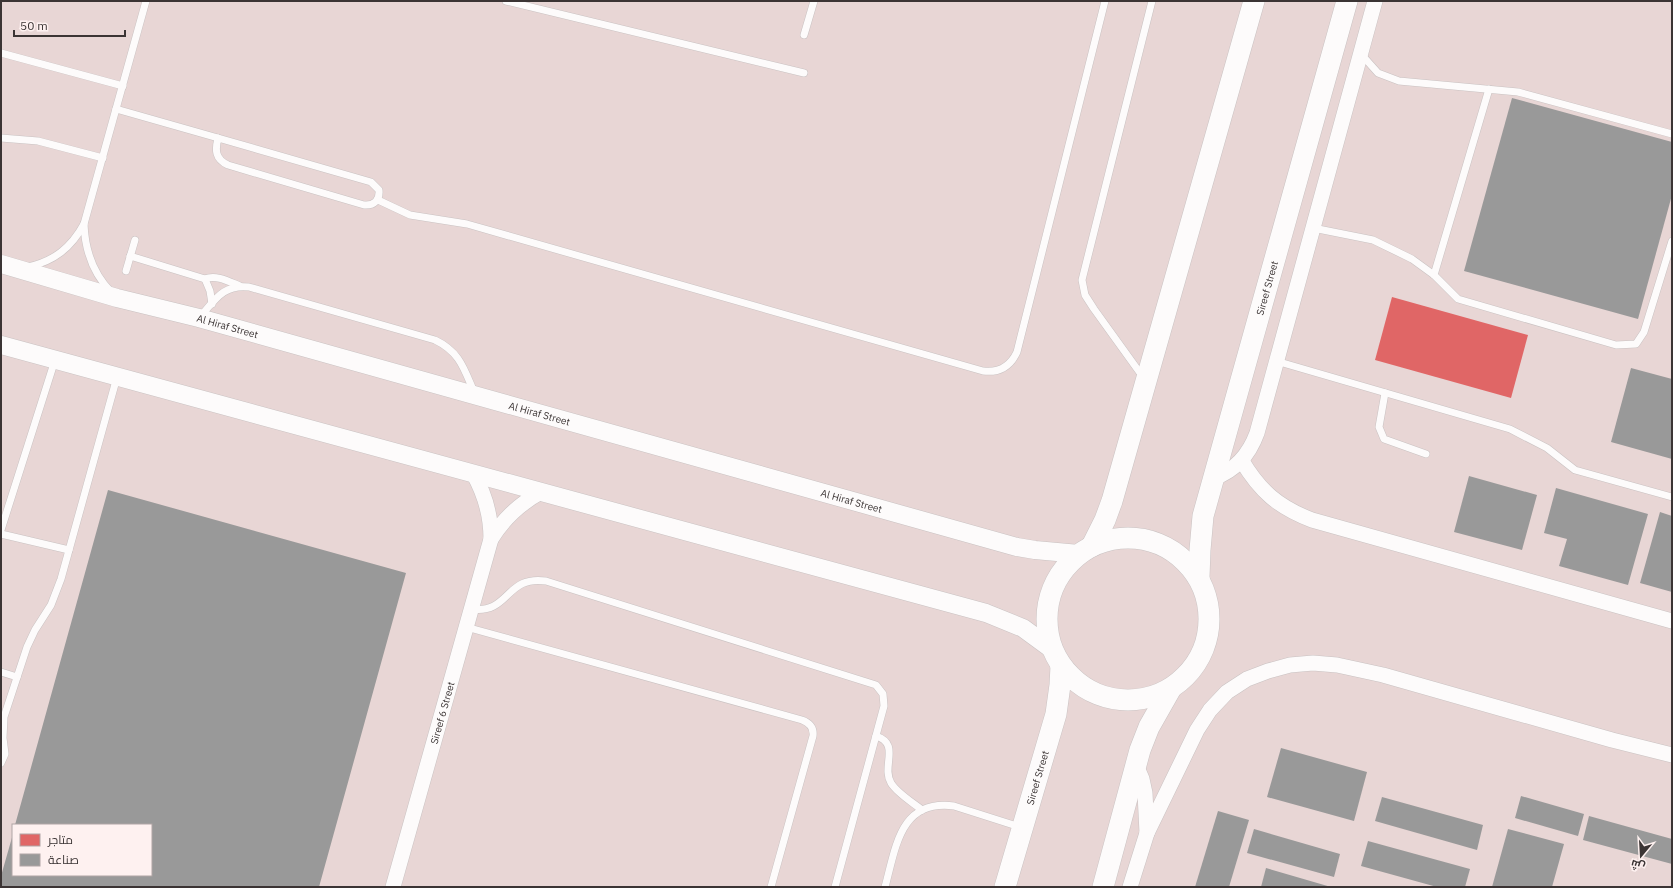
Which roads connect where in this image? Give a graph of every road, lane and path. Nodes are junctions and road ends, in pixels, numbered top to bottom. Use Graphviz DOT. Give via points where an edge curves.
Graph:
graph roads {
  1 [pos="146,1"];
  2 [pos="506,1"];
  3 [pos="814,1"];
  4 [pos="1104,1"];
  5 [pos="1152,1"];
  6 [pos="1254,1"];
  7 [pos="1347,1"];
  8 [pos="1375,1"];
  9 [pos="804,35"];
  10 [pos="1,53"];
  11 [pos="1361,54"];
  12 [pos="804,73"];
  13 [pos="123,86"];
  14 [pos="1489,90"];
  15 [pos="116,109"];
  16 [pos="1672,134"];
  17 [pos="1,138"];
  18 [pos="218,138"];
  19 [pos="103,158"];
  20 [pos="378,200"];
  21 [pos="84,224"];
  22 [pos="1313,228"];
  23 [pos="135,240"];
  24 [pos="1672,241"];
  25 [pos="130,256"];
  26 [pos="8,266"];
  27 [pos="126,272"];
  28 [pos="1434,275"];
  29 [pos="205,279"];
  30 [pos="240,286"];
  31 [pos="118,298"];
  32 [pos="212,304"];
  33 [pos="199,318"];
  34 [pos="1,345"];
  35 [pos="55,360"];
  36 [pos="1276,361"];
  37 [pos="117,376"];
  38 [pos="1146,381"];
  39 [pos="1385,393"];
  40 [pos="476,396"];
  41 [pos="1426,454"];
  42 [pos="1242,461"];
  43 [pos="473,474"];
  44 [pos="1214,478"];
  45 [pos="542,492"];
  46 [pos="1672,497"];
  47 [pos="1,530"];
  48 [pos="1,534"];
  49 [pos="491,539"];
  50 [pos="69,550"];
  51 [pos="1085,550"];
  52 [pos="1199,577"];
  53 [pos="472,609"];
  54 [pos="1672,621"];
  55 [pos="466,627"];
  56 [pos="1057,658"];
  57 [pos="1,672"];
  58 [pos="17,677"];
  59 [pos="1170,690"];
  60 [pos="876,736"];
  61 [pos="2,738"];
  62 [pos="1672,755"];
  63 [pos="1,763"];
  64 [pos="1136,765"];
  65 [pos="922,810"];
  66 [pos="1022,828"];
  67 [pos="1147,833"];
  68 [pos="393,887"];
  69 [pos="771,887"];
  70 [pos="835,887"];
  71 [pos="885,887"];
  72 [pos="1005,887"];
  73 [pos="1103,887"];
  74 [pos="1130,887"];
  1 -- 13 [label="lane"];
  2 -- 12 [label="lane"];
  3 -- 9 [label="lane"];
  4 -- 20 [label="lane" via="1016,352 1010,364 997,371 983,371 467,224 410,215"];
  5 -- 38 [label="lane" via="1082,280 1085,295"];
  6 -- 38 [label="main road"];
  7 -- 44 [label="main road, Sireef Street"];
  8 -- 11 [label="street"];
  10 -- 13 [label="lane"];
  11 -- 14 [label="lane" via="1378,73 1400,81"];
  11 -- 22 [label="street"];
  13 -- 15 [label="lane"];
  14 -- 16 [label="lane" via="1518,92"];
  14 -- 28 [label="lane"];
  15 -- 18 [label="lane"];
  15 -- 19 [label="lane"];
  17 -- 19 [label="lane" via="38,141"];
  18 -- 20 [label="lane" via="371,182 379,190"];
  18 -- 20 [label="lane" via="217,156 228,165 364,205 369,206"];
  19 -- 21 [label="lane"];
  21 -- 26 [label="lane" via="70,245 61,253 40,264"];
  21 -- 31 [label="lane" via="87,248 93,265 101,280"];
  22 -- 28 [label="lane" via="1373,240 1412,259"];
  22 -- 36 [label="street"];
  23 -- 25 [label="lane"];
  24 -- 28 [label="lane" via="1644,332 1636,344 1616,344 1458,299"];
  25 -- 27 [label="lane"];
  25 -- 29 [label="lane"];
  26 -- 31 [label="street, Al Hiraf Street"];
  29 -- 30 [label="lane" via="216,277"];
  29 -- 32 [label="lane"];
  30 -- 32 [label="lane" via="224,291"];
  30 -- 40 [label="lane" via="444,344 457,356"];
  31 -- 33 [label="street, Al Hiraf Street"];
  32 -- 33 [label="lane"];
  33 -- 40 [label="street, Al Hiraf Street"];
  34 -- 35 [label="street"];
  35 -- 37 [label="street"];
  35 -- 47 [label="lane"];
  36 -- 39 [label="lane"];
  36 -- 42 [label="street" via="1255,438"];
  37 -- 43 [label="street"];
  37 -- 50 [label="lane"];
  38 -- 51 [label="main road" via="1112,501 1105,520"];
  39 -- 41 [label="lane" via="1379,427 1384,439"];
  39 -- 46 [label="lane" via="1510,430 1547,448 1575,470"];
  40 -- 51 [label="street, Al Hiraf Street" via="1017,548"];
  42 -- 44 [label="street" via="1225,474"];
  42 -- 54 [label="street" via="1251,476 1271,498 1292,513"];
  43 -- 45 [label="street"];
  43 -- 49 [label="street, Sireef 6 Street" via="487,505"];
  44 -- 52 [label="main road, Sireef Street" via="1204,516"];
  45 -- 49 [label="street, Sireef 6 Street" via="507,516"];
  45 -- 56 [label="street" via="986,613 1023,628"];
  48 -- 50 [label="lane"];
  49 -- 53 [label="street, Sireef 6 Street"];
  50 -- 58 [label="lane" via="57,592 27,647"];
  51 -- 52 [label="main road" via="1115,538 1140,538 1163,545 1183,558"];
  51 -- 56 [label="main road, Sireef Street" via="1061,573 1050,597 1047,624"];
  52 -- 59 [label="main road" via="1209,602 1210,628 1203,654 1188,675"];
  53 -- 55 [label="street, Sireef 6 Street"];
  53 -- 60 [label="lane" via="494,607 516,586 530,580 546,581 871,683 881,689 884,700"];
  55 -- 68 [label="street, Sireef 6 Street"];
  55 -- 69 [label="lane" via="810,724 813,736"];
  56 -- 59 [label="main road" via="1080,684 1100,695 1122,700 1145,698"];
  56 -- 66 [label="main road, Sireef Street" via="1060,685 1056,714"];
  57 -- 58 [label="lane"];
  58 -- 61 [label="lane" via="4,717"];
  59 -- 64 [label="main road" via="1149,727"];
  60 -- 65 [label="lane" via="884,740 889,749 888,774 891,784"];
  60 -- 70 [label="lane"];
  61 -- 63 [label="lane" via="5,754"];
  62 -- 67 [label="street" via="1383,675 1337,665 1290,665 1268,670 1247,679 1227,692 1210,710 1190,742"];
  64 -- 67 [label="street" via="1145,793"];
  64 -- 73 [label="main road"];
  65 -- 66 [label="lane" via="932,806 954,806"];
  65 -- 71 [label="lane" via="905,824 900,834"];
  66 -- 72 [label="main road, Sireef Street"];
  67 -- 74 [label="street"];
}
